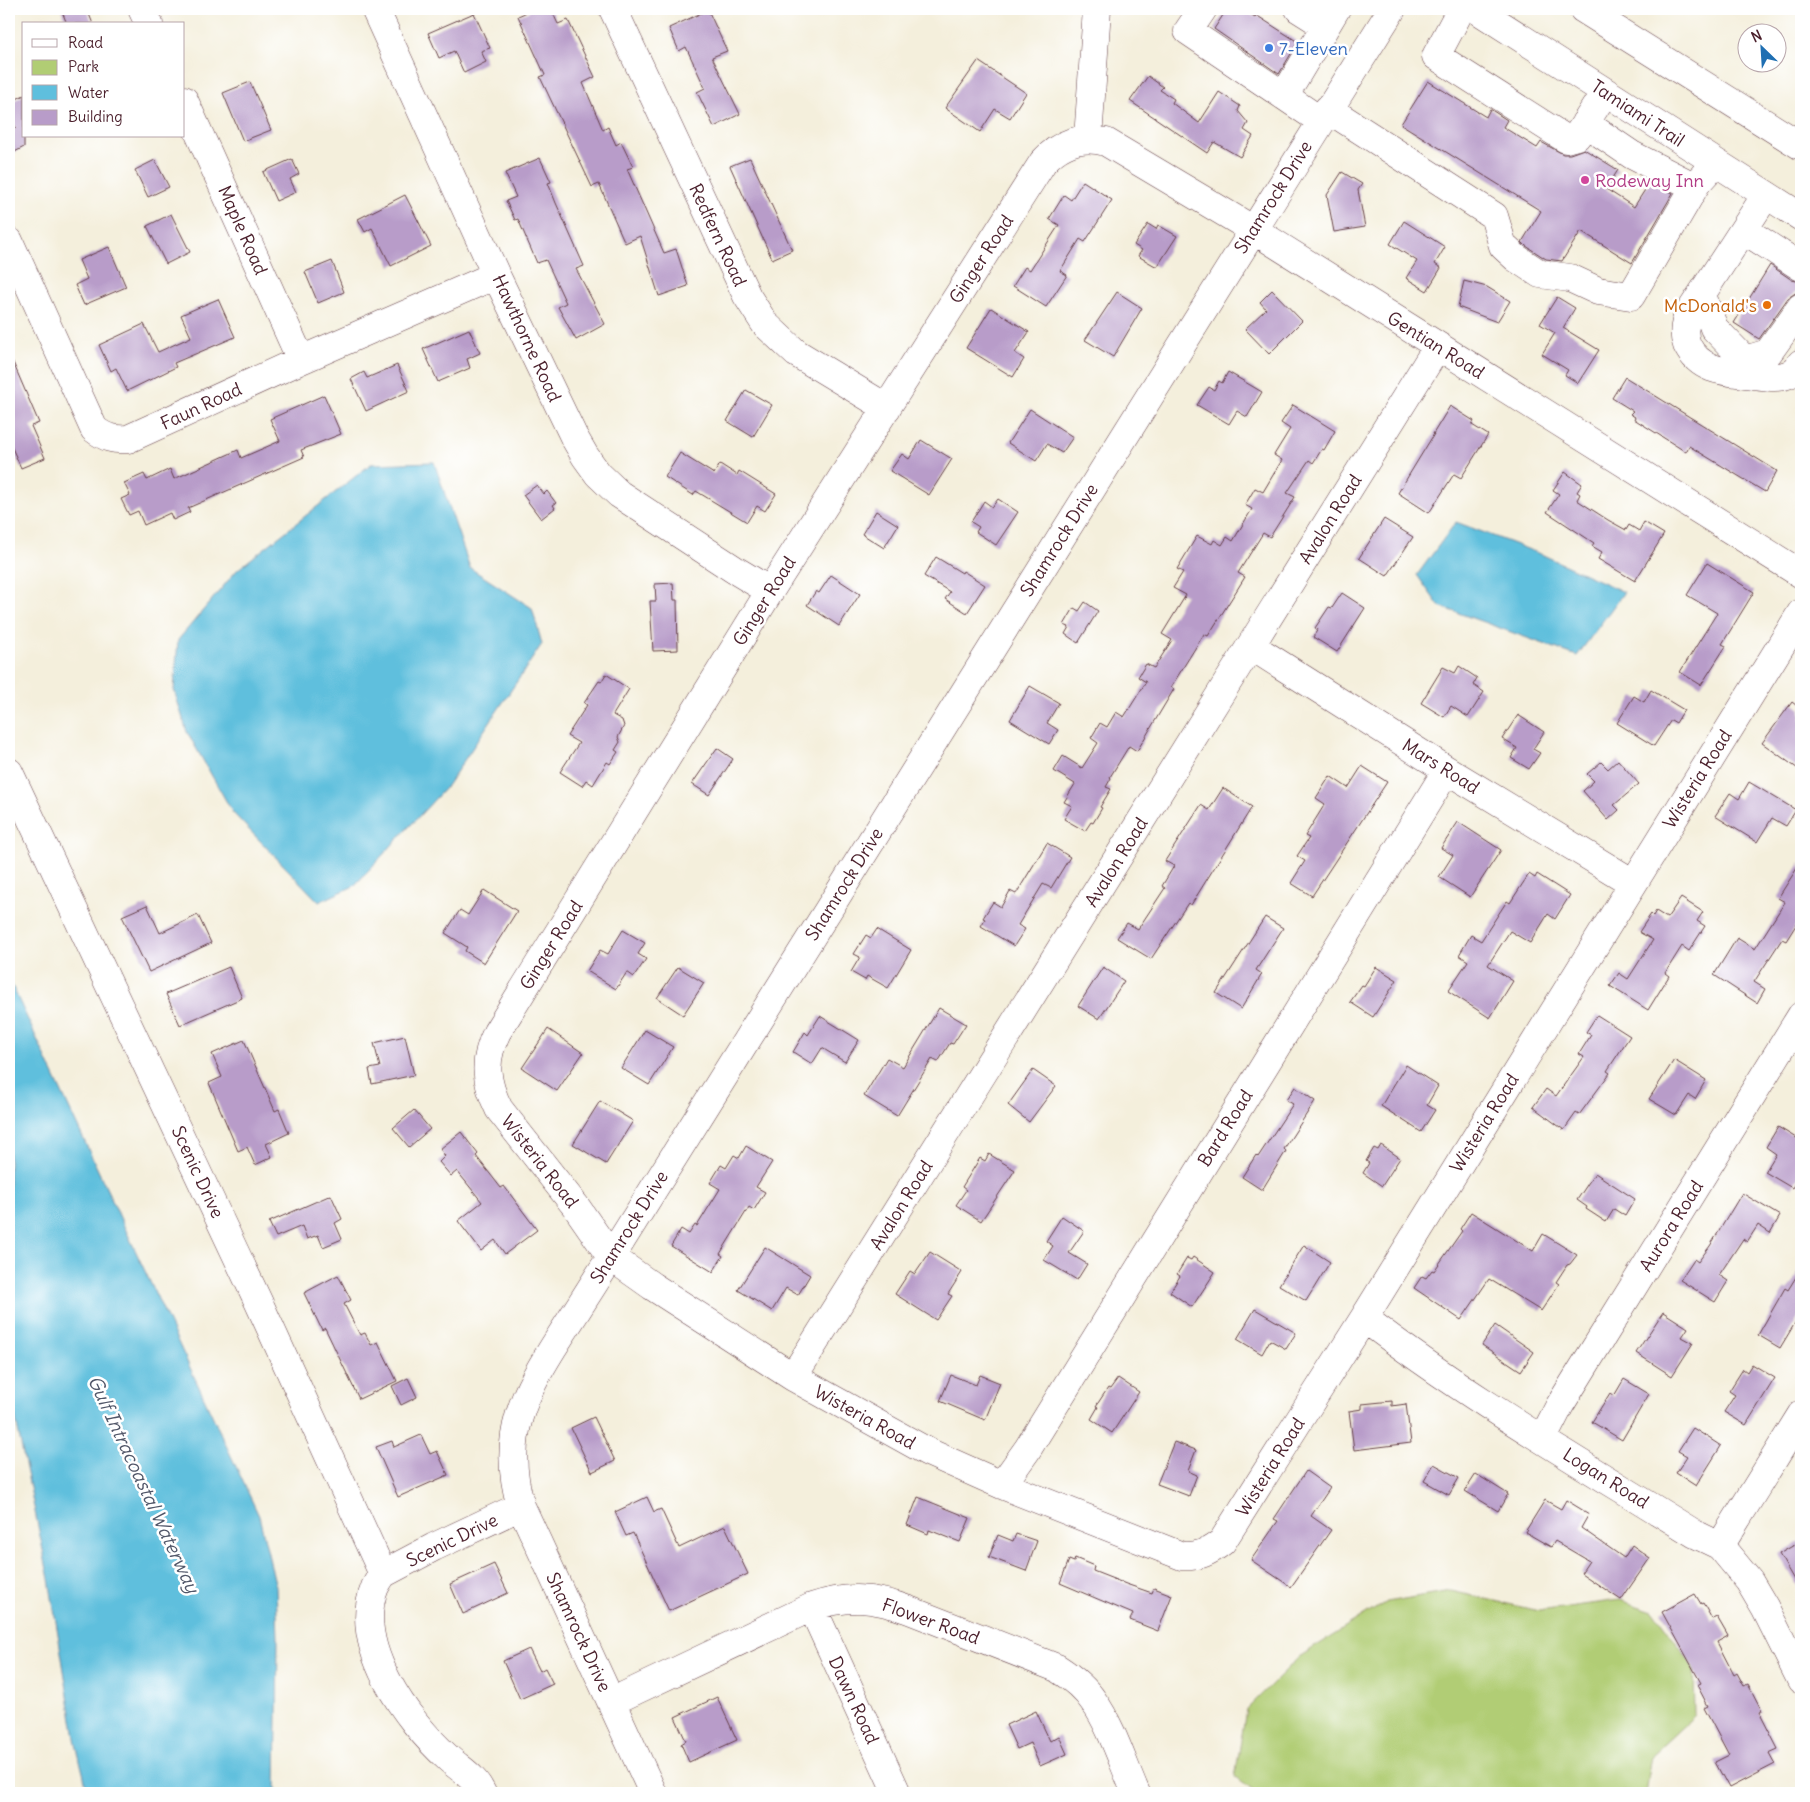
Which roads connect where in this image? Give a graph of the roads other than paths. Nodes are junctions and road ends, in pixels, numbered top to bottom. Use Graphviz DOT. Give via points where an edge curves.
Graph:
graph roads {
  1 [pos="142,9"];
  2 [pos="375,9"];
  3 [pos="613,9"];
  4 [pos="1097,9"];
  5 [pos="1203,9"];
  6 [pos="1299,9"];
  7 [pos="1392,9"];
  8 [pos="1461,9"];
  9 [pos="1476,9"];
  10 [pos="1583,9"];
  11 [pos="1331,17"];
  12 [pos="148,22"];
  13 [pos="1605,92"];
  14 [pos="1284,96"];
  15 [pos="185,102"];
  16 [pos="1325,115"];
  17 [pos="1585,123"];
  18 [pos="1076,142"];
  19 [pos="1801,146"];
  20 [pos="1715,163"];
  21 [pos="1697,183"];
  22 [pos="1766,195"];
  23 [pos="1801,217"];
  24 [pos="1252,229"];
  25 [pos="1744,230"];
  26 [pos="9,241"];
  27 [pos="1801,267"];
  28 [pos="496,275"];
  29 [pos="1702,295"];
  30 [pos="1801,307"];
  31 [pos="1438,346"];
  32 [pos="301,360"];
  33 [pos="1801,362"];
  34 [pos="887,408"];
  35 [pos="1801,574"];
  36 [pos="770,591"];
  37 [pos="1801,613"];
  38 [pos="1250,646"];
  39 [pos="1447,770"];
  40 [pos="9,772"];
  41 [pos="1633,882"];
  42 [pos="1801,1016"];
  43 [pos="486,1072"];
  44 [pos="611,1257"];
  45 [pos="1364,1318"];
  46 [pos="793,1377"];
  47 [pos="1801,1416"];
  48 [pos="1543,1438"];
  49 [pos="1002,1485"];
  50 [pos="521,1506"];
  51 [pos="1720,1546"];
  52 [pos="383,1574"];
  53 [pos="812,1608"];
  54 [pos="1793,1644"];
  55 [pos="1801,1680"];
  56 [pos="610,1702"];
  57 [pos="482,1793"];
  58 [pos="653,1793"];
  59 [pos="896,1793"];
  60 [pos="1136,1793"];
  1 -- 12 [label="street"];
  2 -- 28 [label="street, Hawthorne Road"];
  3 -- 34 [label="street, Redfern Road" via="747,296 766,324 796,353"];
  4 -- 18 [label="street"];
  5 -- 14 [label="street" via="1188,31"];
  6 -- 11 [label="street"];
  7 -- 16 [label="street, Shamrock Drive"];
  8 -- 17 [label="street" via="1436,56 1566,139 1577,136"];
  9 -- 13 [label="street, Tamiami Trail"];
  10 -- 19 [label="street"];
  11 -- 14 [label="street"];
  13 -- 17 [label="street"];
  13 -- 20 [label="street, Tamiami Trail"];
  14 -- 16 [label="street"];
  15 -- 32 [label="street, Maple Road"];
  16 -- 21 [label="street" via="1494,216 1503,246 1540,274 1570,278 1598,291 1631,296"];
  16 -- 24 [label="street, Shamrock Drive"];
  17 -- 21 [label="street" via="1632,155 1691,185"];
  18 -- 24 [label="street, Gentian Road" via="1106,142"];
  18 -- 34 [label="street, Ginger Road" via="1052,152 1043,162"];
  20 -- 21 [label="street"];
  20 -- 22 [label="street, Tamiami Trail"];
  22 -- 23 [label="street, Tamiami Trail"];
  22 -- 25 [label="street"];
  24 -- 31 [label="street, Gentian Road"];
  24 -- 44 [label="street, Shamrock Drive"];
  25 -- 27 [label="street"];
  25 -- 29 [label="street"];
  26 -- 32 [label="street, Faun Road" via="94,428 105,437 128,439"];
  28 -- 32 [label="street, Faun Road"];
  28 -- 36 [label="street, Hawthorne Road" via="574,437 598,474 619,494"];
  29 -- 30 [label="street" via="1714,328 1746,360 1768,353"];
  29 -- 33 [label="street" via="1688,315 1684,332 1691,352 1700,362 1714,369 1775,377 1794,372"];
  31 -- 35 [label="street, Gentian Road"];
  31 -- 38 [label="street, Avalon Road"];
  34 -- 36 [label="street, Ginger Road"];
  36 -- 43 [label="street, Ginger Road" via="497,1032 490,1045"];
  37 -- 41 [label="street, Wisteria Road"];
  38 -- 39 [label="street, Mars Road"];
  38 -- 46 [label="street, Avalon Road"];
  39 -- 41 [label="street, Mars Road"];
  39 -- 49 [label="street, Bard Road" via="1027,1450"];
  40 -- 52 [label="street, Scenic Drive"];
  41 -- 45 [label="street, Wisteria Road"];
  42 -- 48 [label="street, Aurora Road" via="1560,1405"];
  43 -- 44 [label="street, Wisteria Road" via="491,1094 499,1109"];
  44 -- 46 [label="street, Wisteria Road"];
  44 -- 50 [label="street, Shamrock Drive" via="524,1398 514,1433 513,1452 513,1471"];
  45 -- 48 [label="street, Logan Road" via="1410,1352"];
  45 -- 49 [label="street, Wisteria Road" via="1222,1542 1210,1551 1182,1556"];
  46 -- 49 [label="street, Wisteria Road" via="928,1452"];
  47 -- 51 [label="street"];
  48 -- 51 [label="street, Logan Road" via="1695,1534"];
  50 -- 52 [label="street, Scenic Drive"];
  50 -- 56 [label="street, Shamrock Drive"];
  51 -- 54 [label="street, Logan Road"];
  52 -- 57 [label="street" via="375,1587 370,1609 370,1630 381,1668 419,1726 448,1758 471,1776"];
  53 -- 56 [label="street, Flower Road"];
  53 -- 59 [label="street, Dawn Road"];
  53 -- 60 [label="street, Flower Road" via="831,1600 848,1598 890,1604 1057,1668 1094,1701"];
  54 -- 55 [label="street, Logan Road"];
  56 -- 58 [label="street, Shamrock Drive"];
}
